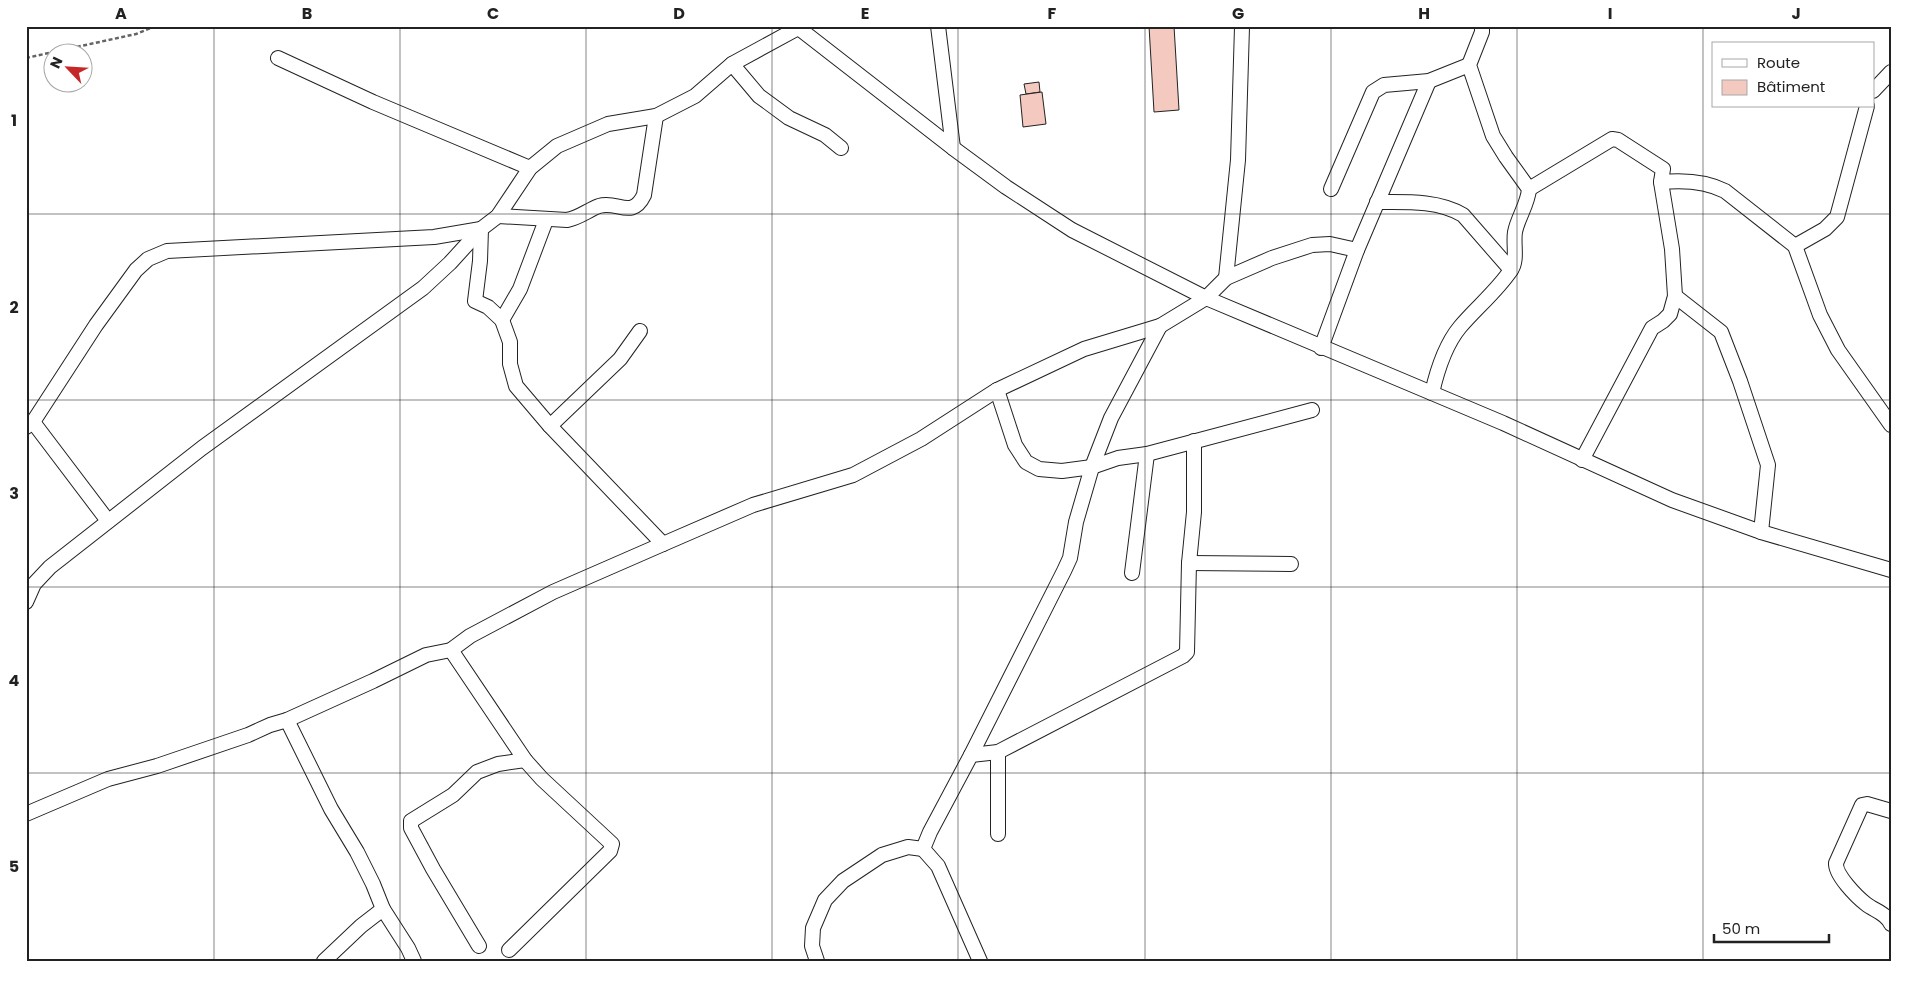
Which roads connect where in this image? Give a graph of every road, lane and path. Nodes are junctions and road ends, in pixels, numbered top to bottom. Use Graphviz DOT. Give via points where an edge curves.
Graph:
graph roads {
  1 [pos="156,26"];
  2 [pos="938,26"];
  3 [pos="1482,26"];
  4 [pos="797,27"];
  5 [pos="1242,27"];
  6 [pos="26,58"];
  7 [pos="278,58"];
  8 [pos="732,64"];
  9 [pos="1469,65"];
  10 [pos="1891,72"];
  11 [pos="1429,81"];
  12 [pos="1874,90"];
  13 [pos="1866,108"];
  14 [pos="656,116"];
  15 [pos="841,148"];
  16 [pos="953,148"];
  17 [pos="530,168"];
  18 [pos="1661,182"];
  19 [pos="1331,189"];
  20 [pos="1529,189"];
  21 [pos="1377,202"];
  22 [pos="498,216"];
  23 [pos="546,220"];
  24 [pos="481,229"];
  25 [pos="1795,246"];
  26 [pos="1357,250"];
  27 [pos="1511,270"];
  28 [pos="1226,278"];
  29 [pos="1675,296"];
  30 [pos="1206,298"];
  31 [pos="502,320"];
  32 [pos="1160,326"];
  33 [pos="640,331"];
  34 [pos="1321,348"];
  35 [pos="997,390"];
  36 [pos="1432,393"];
  37 [pos="1312,410"];
  38 [pos="30,424"];
  39 [pos="1891,425"];
  40 [pos="550,426"];
  41 [pos="1194,440"];
  42 [pos="1147,454"];
  43 [pos="1582,460"];
  44 [pos="1092,467"];
  45 [pos="108,521"];
  46 [pos="1761,532"];
  47 [pos="663,544"];
  48 [pos="1189,563"];
  49 [pos="1291,564"];
  50 [pos="1891,570"];
  51 [pos="1132,573"];
  52 [pos="26,602"];
  53 [pos="451,650"];
  54 [pos="288,720"];
  55 [pos="998,752"];
  56 [pos="971,755"];
  57 [pos="525,760"];
  58 [pos="1891,812"];
  59 [pos="26,814"];
  60 [pos="998,834"];
  61 [pos="922,849"];
  62 [pos="383,909"];
  63 [pos="1891,924"];
  64 [pos="479,946"];
  65 [pos="509,950"];
  66 [pos="324,961"];
  67 [pos="414,961"];
  68 [pos="817,961"];
  69 [pos="980,961"];
  1 -- 6 [label="path" via="136,34"];
  2 -- 16 [label="street"];
  3 -- 9 [label="street"];
  4 -- 8 [label="street"];
  4 -- 16 [label="street"];
  5 -- 28 [label="street" via="1238,160"];
  7 -- 17 [label="street"];
  8 -- 14 [label="street" via="695,96"];
  8 -- 15 [label="street" via="759,96 789,118 825,135"];
  9 -- 11 [label="street"];
  9 -- 20 [label="street" via="1494,136"];
  10 -- 12 [label="street"];
  11 -- 19 [label="street" via="1384,85 1374,92"];
  11 -- 21 [label="street"];
  13 -- 25 [label="street" via="1837,218"];
  14 -- 17 [label="street" via="608,124 557,146"];
  14 -- 23 [label="street" via="641,201 634,207 608,204 578,218"];
  16 -- 30 [label="street" via="1072,230"];
  17 -- 22 [label="street"];
  18 -- 20 [label="street" via="1661,167 1612,139"];
  18 -- 25 [label="street" via="1717,187"];
  18 -- 29 [label="street" via="1672,249"];
  20 -- 27 [label="street" via="1515,233"];
  21 -- 26 [label="street"];
  21 -- 27 [label="street" via="1408,202 1454,210 1463,215"];
  22 -- 23 [label="street"];
  22 -- 24 [label="street"];
  23 -- 31 [label="street" via="520,289"];
  24 -- 31 [label="street" via="475,301 488,307"];
  24 -- 38 [label="street" via="434,237 167,251 148,259 136,270 96,325"];
  24 -- 45 [label="street" via="423,288 202,448"];
  25 -- 39 [label="street" via="1820,315 1838,350"];
  26 -- 28 [label="street" via="1330,244 1312,245"];
  26 -- 34 [label="street"];
  27 -- 36 [label="street" via="1455,335 1436,376"];
  28 -- 30 [label="street"];
  29 -- 43 [label="street" via="1670,314 1652,328"];
  29 -- 46 [label="street" via="1720,332 1740,381 1768,465"];
  30 -- 32 [label="street"];
  30 -- 34 [label="street"];
  31 -- 40 [label="street" via="510,342 510,364 516,386"];
  32 -- 35 [label="street" via="1084,349"];
  32 -- 44 [label="street" via="1111,418"];
  33 -- 40 [label="street" via="620,359"];
  34 -- 36 [label="street"];
  35 -- 44 [label="street" via="1015,445 1026,462 1039,469 1062,471"];
  35 -- 47 [label="street" via="921,439 853,475 753,505"];
  36 -- 43 [label="street"];
  37 -- 41 [label="street"];
  38 -- 45 [label="street"];
  40 -- 47 [label="street"];
  41 -- 42 [label="street"];
  41 -- 48 [label="street" via="1194,512"];
  42 -- 44 [label="street" via="1118,458"];
  42 -- 51 [label="street"];
  43 -- 46 [label="street" via="1672,500"];
  44 -- 56 [label="street" via="1076,522 1070,558"];
  45 -- 52 [label="street" via="50,567 34,584"];
  46 -- 50 [label="street"];
  47 -- 53 [label="street" via="554,592 470,636"];
  48 -- 49 [label="street"];
  48 -- 55 [label="street" via="1188,648 1183,656"];
  53 -- 54 [label="street" via="426,654"];
  53 -- 57 [label="street"];
  54 -- 59 [label="street" via="157,766 108,779"];
  54 -- 62 [label="street"];
  55 -- 56 [label="street"];
  55 -- 60 [label="street"];
  56 -- 61 [label="street"];
  57 -- 64 [label="street" via="498,764 477,772 453,795 411,821 411,828"];
  57 -- 65 [label="street" via="612,844 610,851"];
  58 -- 63 [label="street" via="1862,805 1836,867 1838,874 1862,901 1887,916"];
  61 -- 68 [label="street" via="908,847 882,854 843,881 824,900 813,928 812,946"];
  61 -- 69 [label="street" via="938,866"];
  62 -- 66 [label="street"];
  62 -- 67 [label="street"];
}
